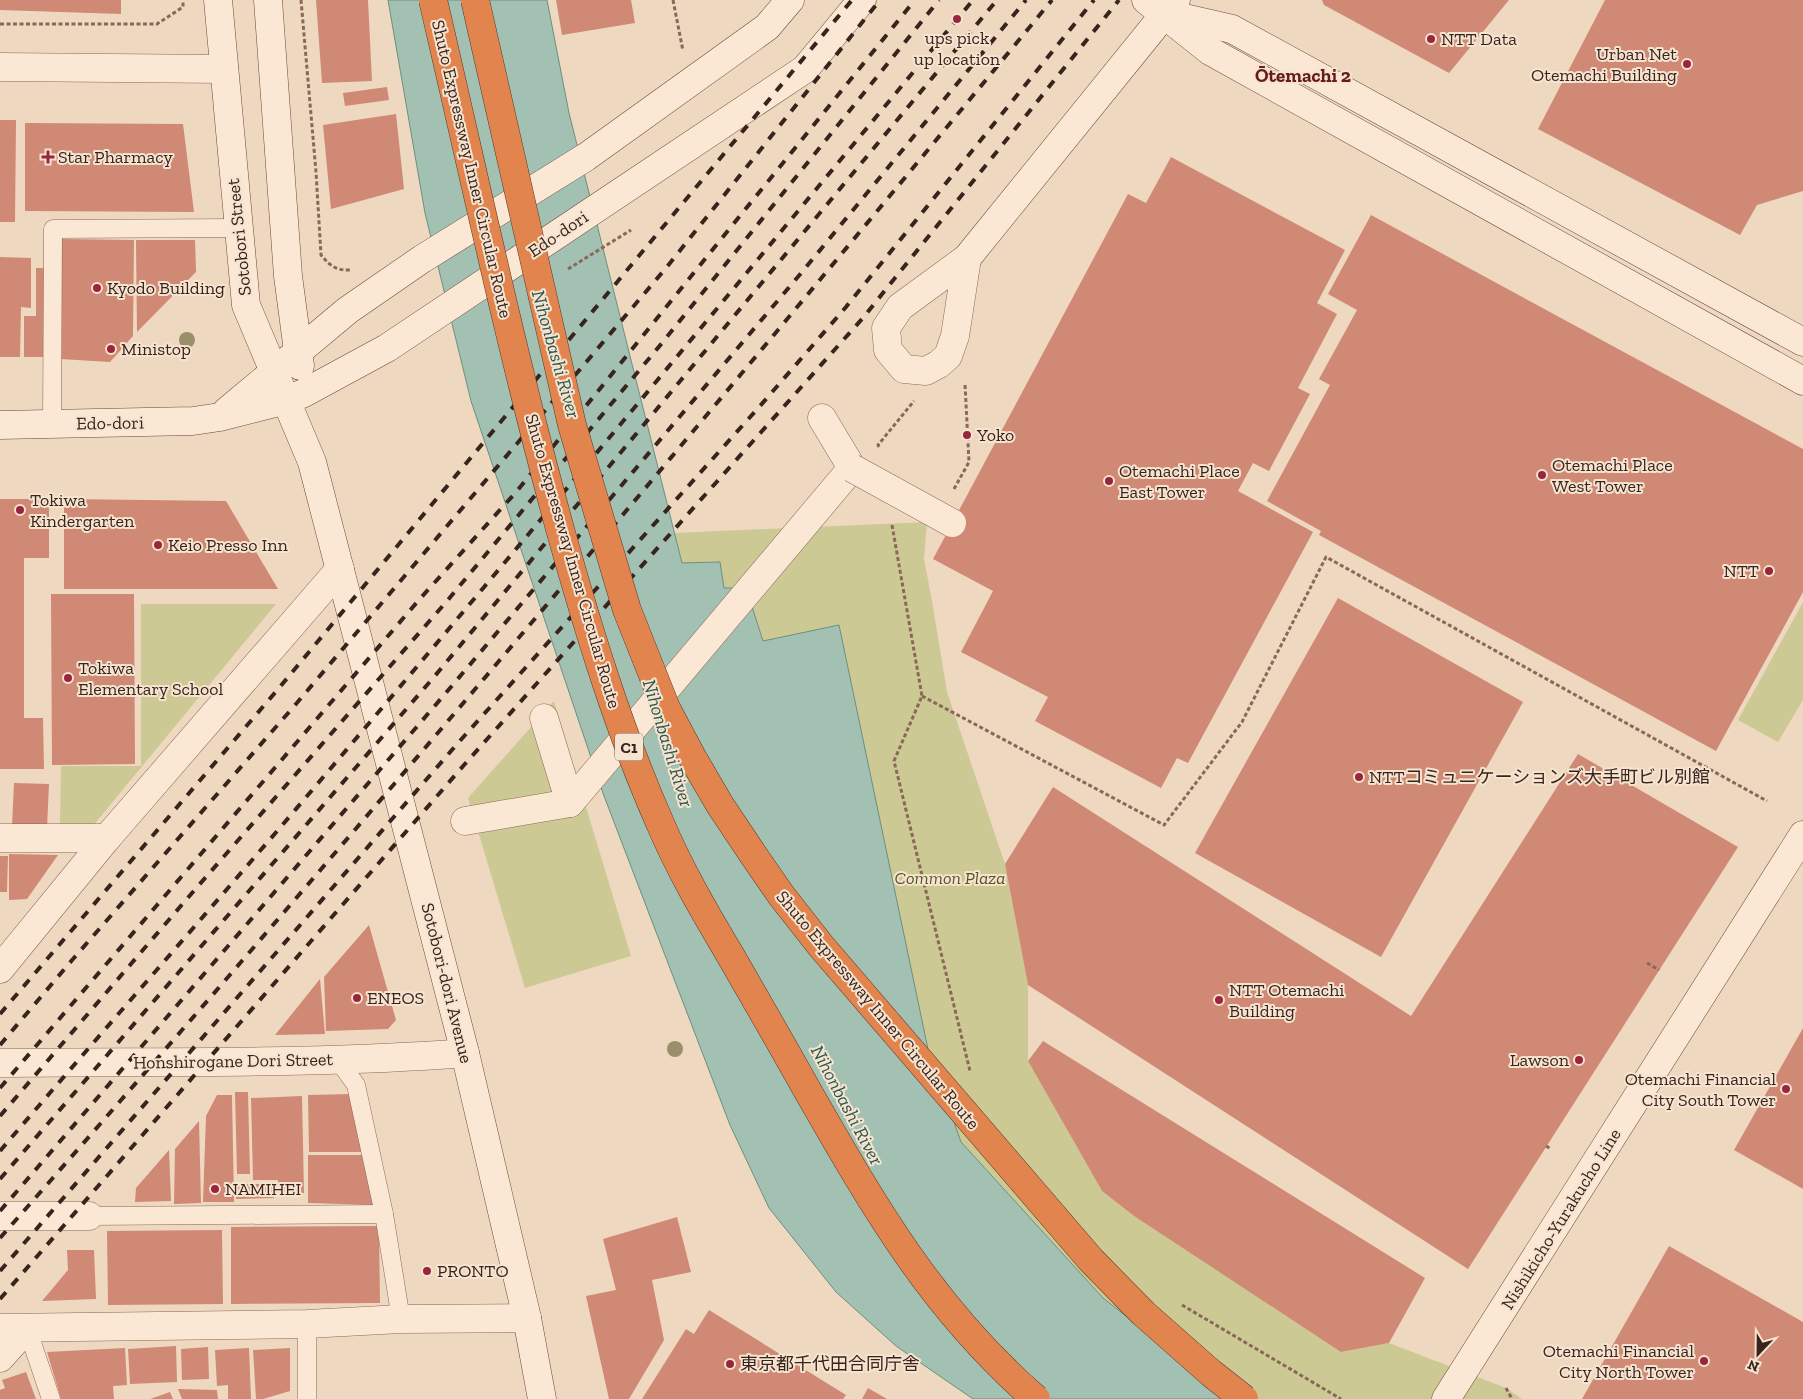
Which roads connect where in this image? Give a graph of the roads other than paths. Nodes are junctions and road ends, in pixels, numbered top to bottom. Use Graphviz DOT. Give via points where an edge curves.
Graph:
graph roads {
  1 [pos="218,0"];
  2 [pos="268,0"];
  3 [pos="433,0"];
  4 [pos="475,0"];
  5 [pos="790,0"];
  6 [pos="862,0"];
  7 [pos="1162,4"];
  8 [pos="0,67"];
  9 [pos="224,69"];
  10 [pos="238,228"];
  11 [pos="967,258"];
  12 [pos="1803,342"];
  13 [pos="298,351"];
  14 [pos="274,371"];
  15 [pos="1803,381"];
  16 [pos="296,396"];
  17 [pos="220,417"];
  18 [pos="822,418"];
  19 [pos="0,425"];
  20 [pos="52,425"];
  21 [pos="852,468"];
  22 [pos="945,519"];
  23 [pos="340,569"];
  24 [pos="544,718"];
  25 [pos="570,803"];
  26 [pos="465,821"];
  27 [pos="0,838"];
  28 [pos="107,838"];
  29 [pos="1801,841"];
  30 [pos="0,969"];
  31 [pos="465,1052"];
  32 [pos="338,1060"];
  33 [pos="0,1063"];
  34 [pos="384,1214"];
  35 [pos="0,1216"];
  36 [pos="89,1216"];
  37 [pos="527,1318"];
  38 [pos="401,1319"];
  39 [pos="306,1324"];
  40 [pos="0,1328"];
  41 [pos="27,1328"];
  42 [pos="0,1358"];
  43 [pos="304,1398"];
  44 [pos="51,1399"];
  45 [pos="542,1399"];
  46 [pos="1036,1399"];
  47 [pos="1244,1399"];
  48 [pos="1446,1399"];
  1 -- 9 [label="street, Sotobori Street"];
  2 -- 13 [label="street, Sotobori Street" via="288,276"];
  3 -- 46 [label="highway, Shuto Expressway Inner Circular Route / C1, bridge" via="537,444 608,689 661,826 704,910 899,1243 936,1295 971,1336"];
  4 -- 47 [label="highway, Shuto Expressway Inner Circular Route, bridge" via="572,425 627,610 666,708 692,757 781,895 1042,1204 1143,1314"];
  5 -- 13 [label="street, bridge" via="768,27 586,157 422,258 348,310"];
  6 -- 16 [label="street, Edo-dori, bridge" via="805,69 388,348"];
  7 -- 11 [label="street"];
  7 -- 12 [label="street" via="1232,29"];
  7 -- 15 [label="street" via="1210,51"];
  8 -- 9 [label="street"];
  9 -- 10 [label="street, Sotobori Street"];
  10 -- 14 [label="street, Sotobori Street" via="246,305"];
  10 -- 20 [label="lane" via="53,229"];
  13 -- 14 [label="street"];
  13 -- 16 [label="street, Sotobori Street"];
  14 -- 16 [label="street, Sotobori Street"];
  14 -- 17 [label="street"];
  16 -- 17 [label="street, Edo-dori"];
  16 -- 23 [label="street, Sotobori Street"];
  17 -- 20 [label="street, Edo-dori" via="194,421"];
  18 -- 21 [label="street"];
  19 -- 20 [label="street, Edo-dori"];
  21 -- 22 [label="street, bridge"];
  21 -- 25 [label="street, bridge"];
  23 -- 28 [label="street"];
  23 -- 31 [label="street, Sotobori-dori Avenue"];
  24 -- 25 [label="street"];
  25 -- 26 [label="street"];
  27 -- 28 [label="street"];
  28 -- 30 [label="street"];
  29 -- 48 [label="street, Nishikicho-Yurakucho Line"];
  31 -- 32 [label="street, Honshirogane Dori Street"];
  31 -- 37 [label="street, Sotobori-dori Avenue"];
  32 -- 33 [label="street, Honshirogane Dori Street"];
  32 -- 34 [label="lane" via="356,1085"];
  34 -- 36 [label="lane"];
  34 -- 38 [label="lane"];
  35 -- 36 [label="street"];
  37 -- 38 [label="street"];
  37 -- 45 [label="street, Sotobori-dori Avenue"];
  38 -- 39 [label="street"];
  39 -- 41 [label="street"];
  39 -- 43 [label="lane"];
  40 -- 41 [label="street"];
  41 -- 42 [label="street"];
  41 -- 44 [label="lane"];
}
